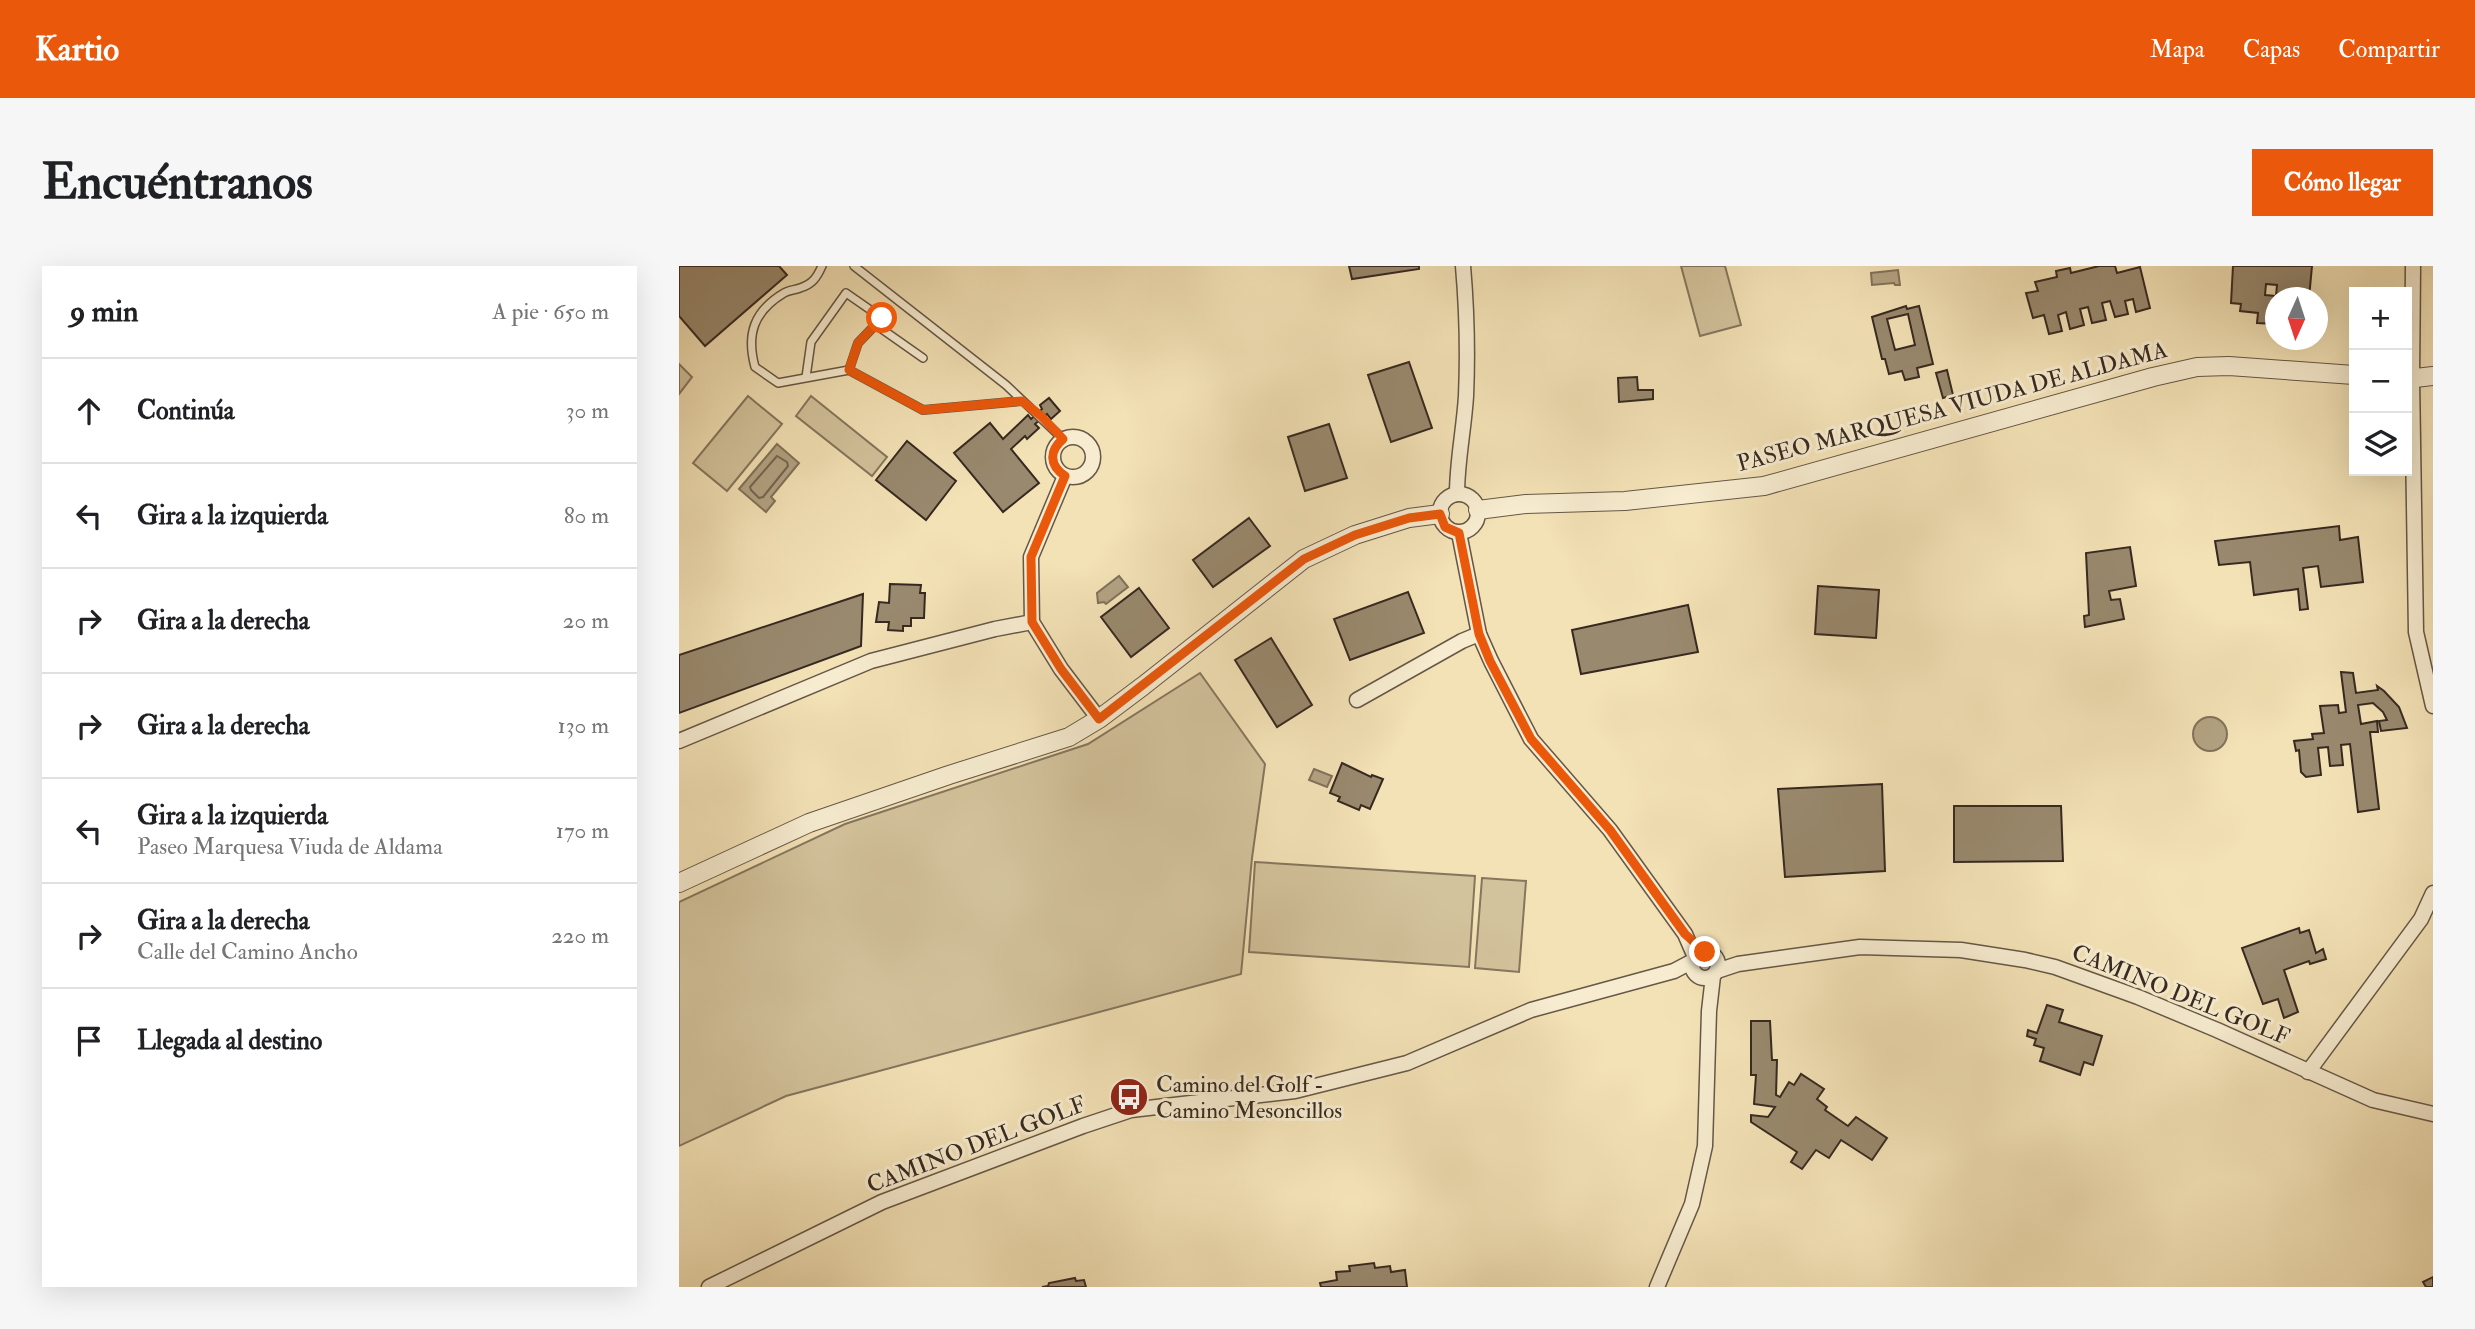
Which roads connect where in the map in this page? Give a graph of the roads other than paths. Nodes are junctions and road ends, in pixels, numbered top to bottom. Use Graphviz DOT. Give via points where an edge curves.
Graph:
graph roads {
  1 [pos="823,266"];
  2 [pos="855,266"];
  3 [pos="1463,266"];
  4 [pos="2413,266"];
  5 [pos="876,325"];
  6 [pos="2410,350"];
  7 [pos="923,358"];
  8 [pos="849,370"];
  9 [pos="2349,375"];
  10 [pos="2433,376"];
  11 [pos="806,377"];
  12 [pos="2412,379"];
  13 [pos="1022,401"];
  14 [pos="2410,413"];
  15 [pos="1063,439"];
  16 [pos="1065,476"];
  17 [pos="1457,494"];
  18 [pos="1478,510"];
  19 [pos="1440,514"];
  20 [pos="1459,533"];
  21 [pos="1032,622"];
  22 [pos="1479,634"];
  23 [pos="1357,700"];
  24 [pos="2433,706"];
  25 [pos="1099,719"];
  26 [pos="679,741"];
  27 [pos="679,883"];
  28 [pos="2433,892"];
  29 [pos="1705,966"];
  30 [pos="2308,1072"];
  31 [pos="2433,1114"];
  32 [pos="709,1287"];
  33 [pos="1657,1287"];
  1 -- 11 [label="lane" via="814,281 787,291 764,307 751,332 754,367 778,383"];
  2 -- 13 [label="lane"];
  3 -- 17 [label="street" via="1469,328"];
  4 -- 6 [label="street"];
  5 -- 7 [label="lane"];
  5 -- 8 [label="lane" via="858,343"];
  5 -- 11 [label="lane" via="882,318 846,293 811,342"];
  8 -- 11 [label="lane"];
  8 -- 13 [label="lane" via="923,410"];
  9 -- 18 [label="street, PASEO MARQUESA VIUDA DE ALDAMA" via="2197,367 1764,486"];
  10 -- 12 [label="street"];
  13 -- 15 [label="lane"];
  14 -- 24 [label="street" via="2416,632"];
  15 -- 16 [label="street" via="1052,453 1057,471"];
  15 -- 16 [label="street" via="1083,439 1094,456 1085,474"];
  16 -- 21 [label="street" via="1031,557"];
  17 -- 18 [label="street" via="1471,498"];
  17 -- 19 [label="street" via="1443,503"];
  18 -- 20 [label="street" via="1472,528"];
  19 -- 20 [label="street" via="1445,527"];
  19 -- 25 [label="street" via="1409,518 1355,535 1304,559"];
  20 -- 22 [label="street"];
  21 -- 25 [label="street"];
  21 -- 26 [label="street" via="871,662"];
  22 -- 23 [label="street"];
  22 -- 29 [label="street" via="1531,739 1610,830"];
  25 -- 27 [label="street" via="1069,737 809,823"];
  28 -- 30 [label="street" via="2421,919"];
  29 -- 30 [label="street, CAMINO DEL GOLF" via="1860,947 1961,950 2025,960 2138,997"];
  29 -- 32 [label="street, CAMINO DEL GOLF" via="1531,1010 1407,1063 1295,1091 1131,1110 883,1202"];
  29 -- 33 [label="street" via="1709,1011 1705,1146 1692,1204"];
  30 -- 31 [label="street, CAMINO DEL GOLF" via="2373,1100"];
}
